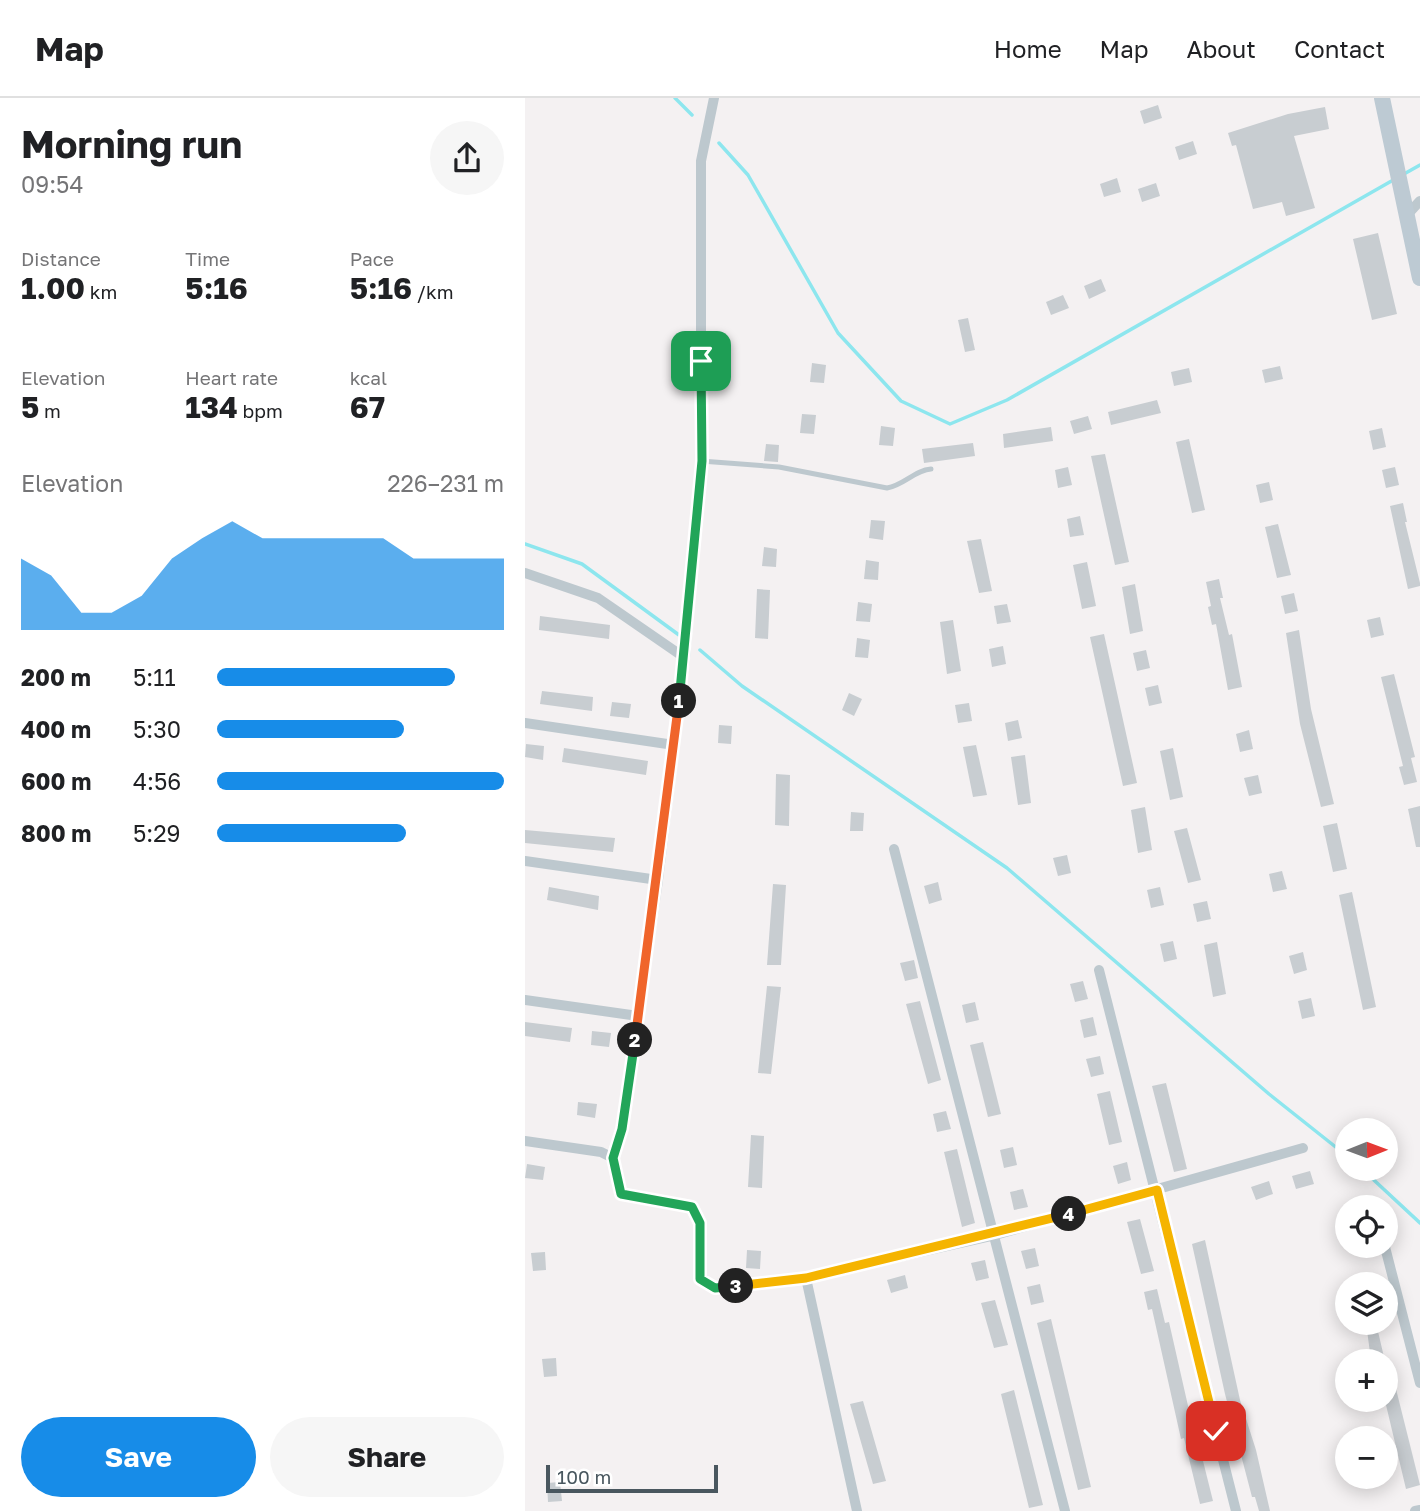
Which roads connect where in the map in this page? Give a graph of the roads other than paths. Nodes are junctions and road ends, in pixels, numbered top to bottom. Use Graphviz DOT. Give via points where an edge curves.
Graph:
graph roads {
  1 [pos="714,98"];
  2 [pos="1382,98"];
  3 [pos="1420,201"];
  4 [pos="1407,215"];
  5 [pos="1420,278"];
  6 [pos="702,461"];
  7 [pos="932,469"];
  8 [pos="525,573"];
  9 [pos="685,658"];
  10 [pos="525,723"];
  11 [pos="674,745"];
  12 [pos="894,849"];
  13 [pos="525,861"];
  14 [pos="658,880"];
  15 [pos="1099,970"];
  16 [pos="525,1000"];
  17 [pos="638,1016"];
  18 [pos="525,1141"];
  19 [pos="1303,1148"];
  20 [pos="613,1158"];
  21 [pos="1157,1190"];
  22 [pos="995,1235"];
  23 [pos="1387,1258"];
  24 [pos="806,1278"];
  25 [pos="1420,1383"];
  26 [pos="1420,1510"];
  27 [pos="857,1511"];
  28 [pos="1065,1511"];
  29 [pos="1236,1511"];
  30 [pos="1415,1511"];
  1 -- 6 [label="street" via="701,161"];
  2 -- 4 [label="main road"];
  3 -- 4 [label="street"];
  4 -- 5 [label="main road"];
  6 -- 7 [label="lane" via="779,467 887,488 901,486"];
  6 -- 9 [label="street"];
  8 -- 9 [label="street" via="598,598"];
  9 -- 11 [label="street"];
  10 -- 11 [label="street"];
  11 -- 14 [label="street"];
  12 -- 22 [label="street"];
  13 -- 14 [label="street"];
  14 -- 17 [label="street"];
  15 -- 21 [label="street"];
  16 -- 17 [label="street"];
  17 -- 20 [label="street" via="622,1129"];
  18 -- 20 [label="street" via="601,1152"];
  19 -- 21 [label="street"];
  20 -- 24 [label="street" via="621,1194 692,1207 700,1223 700,1279 715,1288"];
  21 -- 22 [label="street"];
  21 -- 29 [label="street"];
  22 -- 24 [label="street"];
  22 -- 28 [label="street"];
  23 -- 25 [label="street"];
  24 -- 27 [label="street"];
  26 -- 30 [label="street"];
}
